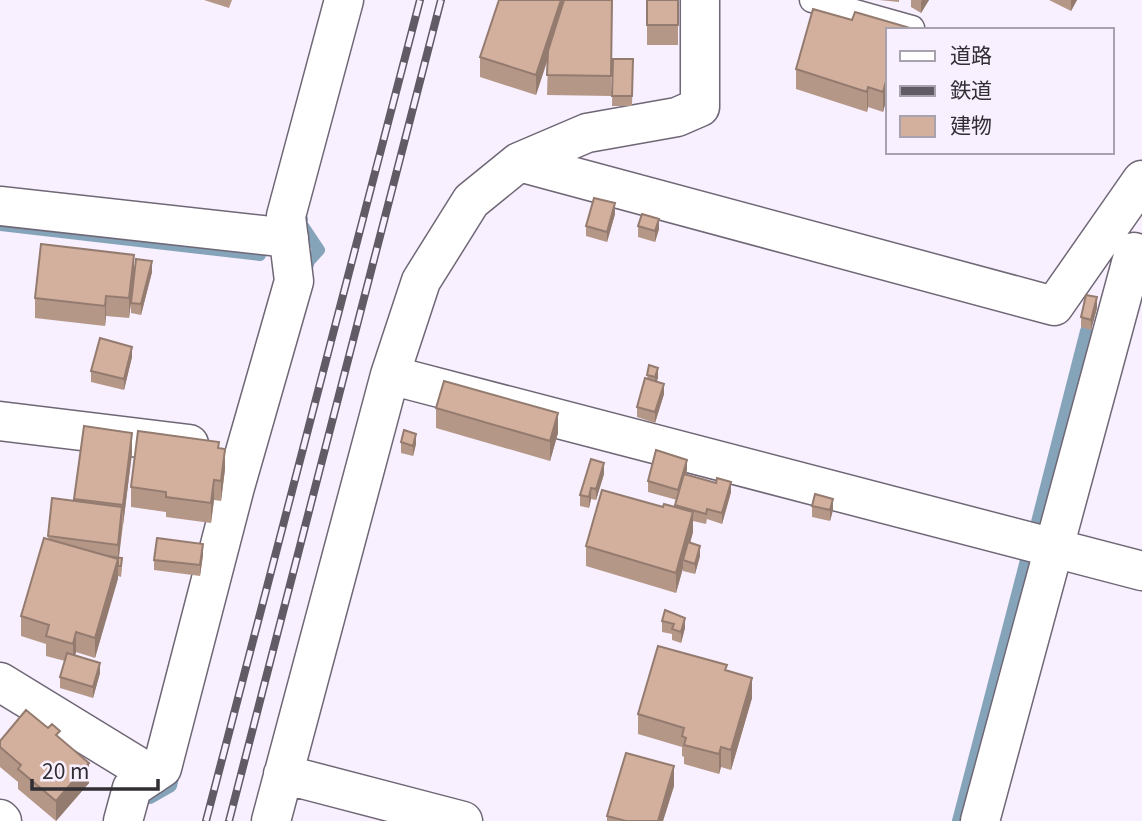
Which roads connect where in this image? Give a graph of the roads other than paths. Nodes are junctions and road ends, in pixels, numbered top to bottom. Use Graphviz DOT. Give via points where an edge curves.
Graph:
graph roads {
  1 [pos="344,0"];
  2 [pos="700,0"];
  3 [pos="811,0"];
  4 [pos="912,28"];
  5 [pos="519,162"];
  6 [pos="1142,180"];
  7 [pos="0,206"];
  8 [pos="289,238"];
  9 [pos="1125,249"];
  10 [pos="390,375"];
  11 [pos="0,421"];
  12 [pos="245,451"];
  13 [pos="1054,547"];
  14 [pos="1142,571"];
  15 [pos="0,682"];
  16 [pos="284,774"];
  17 [pos="152,775"];
  18 [pos="123,821"];
  19 [pos="271,821"];
  20 [pos="463,821"];
  21 [pos="981,821"];
  1 -- 8 [label="street" via="286,216"];
  2 -- 5 [label="street" via="700,107 677,117 587,132"];
  3 -- 4 [label="lane"];
  5 -- 9 [label="street" via="1054,306"];
  5 -- 10 [label="street" via="471,201 421,281"];
  6 -- 9 [label="street"];
  7 -- 8 [label="street"];
  8 -- 12 [label="street" via="294,281"];
  9 -- 13 [label="street"];
  10 -- 13 [label="street"];
  10 -- 16 [label="street"];
  11 -- 12 [label="street"];
  12 -- 17 [label="street" via="162,768"];
  13 -- 14 [label="street"];
  13 -- 21 [label="street"];
  15 -- 17 [label="street"];
  16 -- 19 [label="street"];
  16 -- 20 [label="street"];
  17 -- 18 [label="street" via="132,788"];
}
